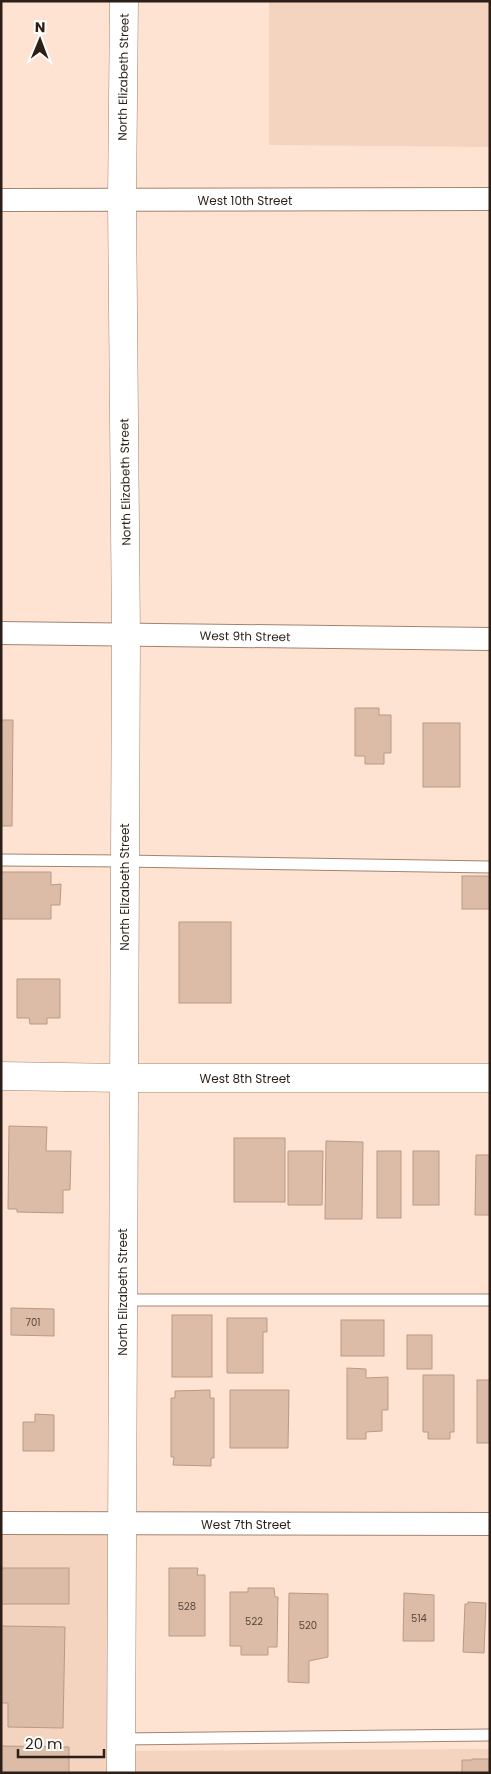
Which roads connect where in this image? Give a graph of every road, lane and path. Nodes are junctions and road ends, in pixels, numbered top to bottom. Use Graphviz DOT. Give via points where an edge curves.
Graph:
graph roads {
  1 [pos="124,1"];
  2 [pos="490,199"];
  3 [pos="1,200"];
  4 [pos="122,201"];
  5 [pos="1,633"];
  6 [pos="126,635"];
  7 [pos="490,639"];
  8 [pos="1,860"];
  9 [pos="124,861"];
  10 [pos="490,867"];
  11 [pos="1,1076"];
  12 [pos="123,1078"];
  13 [pos="490,1078"];
  14 [pos="122,1300"];
  15 [pos="490,1300"];
  16 [pos="1,1523"];
  17 [pos="121,1523"];
  18 [pos="490,1524"];
  19 [pos="490,1735"];
  20 [pos="121,1739"];
  21 [pos="121,1773"];
  1 -- 4 [label="main road, North Elizabeth Street"];
  2 -- 4 [label="street, West 10th Street"];
  3 -- 4 [label="street, West 10th Street"];
  4 -- 6 [label="main road, North Elizabeth Street"];
  5 -- 6 [label="street, West 9th Street"];
  6 -- 7 [label="street, West 9th Street"];
  6 -- 9 [label="main road, North Elizabeth Street"];
  8 -- 9 [label="lane"];
  9 -- 10 [label="lane"];
  9 -- 12 [label="main road, North Elizabeth Street"];
  11 -- 12 [label="main road, West 8th Street"];
  12 -- 13 [label="main road, West 8th Street"];
  12 -- 14 [label="main road, North Elizabeth Street"];
  14 -- 15 [label="lane"];
  14 -- 17 [label="main road, North Elizabeth Street"];
  16 -- 17 [label="street, West 7th Street"];
  17 -- 18 [label="street, West 7th Street"];
  17 -- 20 [label="main road, North Elizabeth Street"];
  19 -- 20 [label="lane"];
  20 -- 21 [label="main road, North Elizabeth Street"];
}
